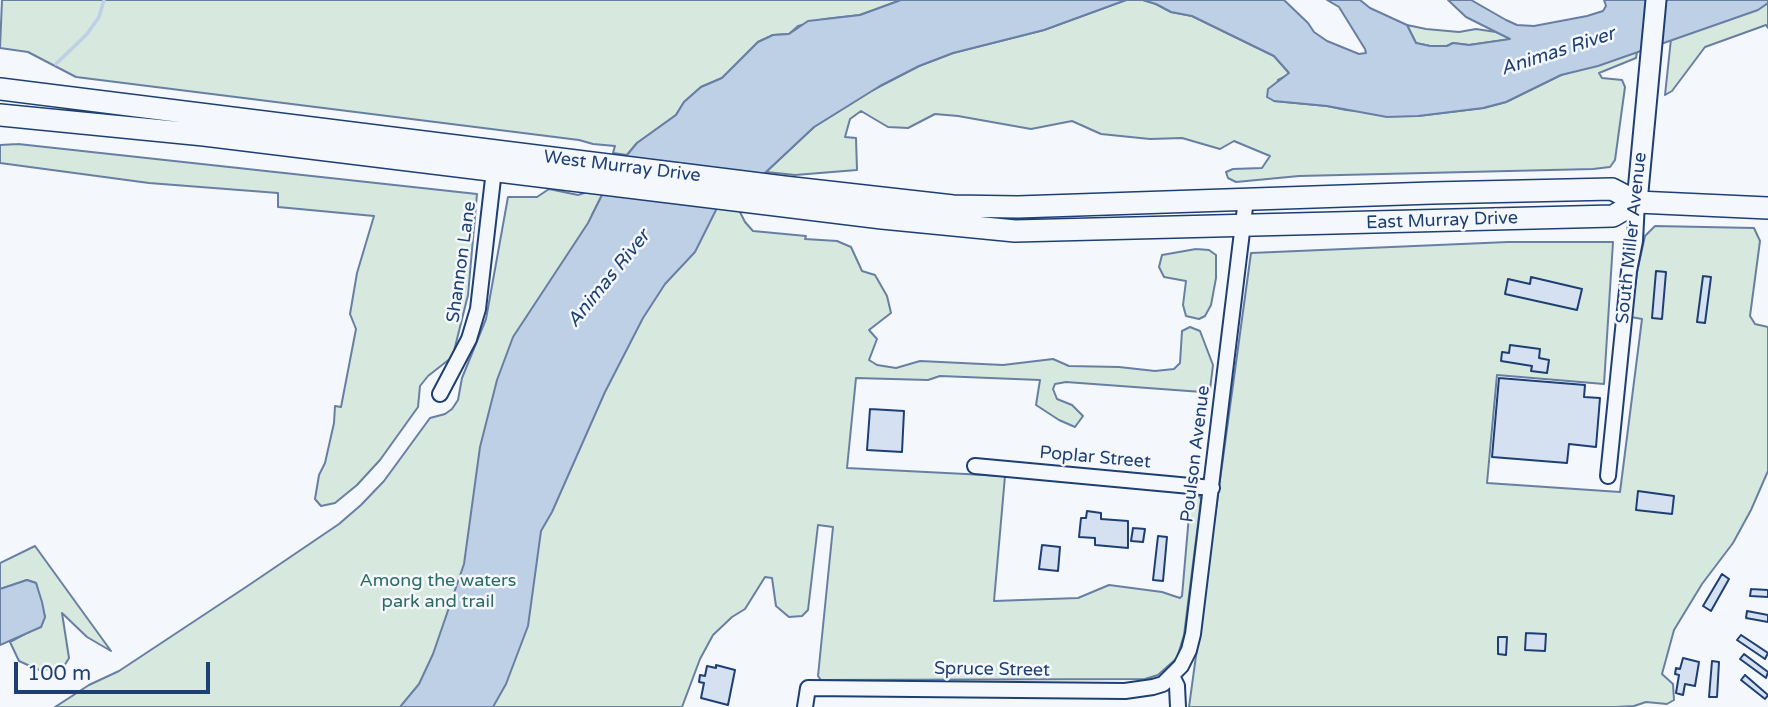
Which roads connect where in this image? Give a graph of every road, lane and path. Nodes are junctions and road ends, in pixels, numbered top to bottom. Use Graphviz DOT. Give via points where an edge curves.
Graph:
graph roads {
  1 [pos="1656,0"];
  2 [pos="0,89"];
  3 [pos="0,115"];
  4 [pos="494,170"];
  5 [pos="1246,199"];
  6 [pos="1637,202"];
  7 [pos="1768,208"];
  8 [pos="1243,226"];
  9 [pos="440,394"];
  10 [pos="975,466"];
  11 [pos="1608,476"];
  12 [pos="1212,488"];
  13 [pos="1172,676"];
  14 [pos="806,707"];
  15 [pos="1178,707"];
  1 -- 6 [label="main road, South Miller Avenue"];
  2 -- 5 [label="highway, West Murray Drive" via="974,207"];
  3 -- 4 [label="highway, West Murray Drive"];
  4 -- 8 [label="highway, West Murray Drive" via="1015,230"];
  4 -- 9 [label="street, Shannon Lane" via="478,309 469,339"];
  5 -- 6 [label="highway, East Murray Drive" via="1612,189"];
  5 -- 8 [label="street, Poulson Avenue"];
  6 -- 7 [label="highway, East Murray Drive"];
  6 -- 8 [label="highway, East Murray Drive" via="1613,216"];
  6 -- 11 [label="street, South Miller Avenue"];
  8 -- 12 [label="street, Poulson Avenue"];
  10 -- 12 [label="street, Poplar Street"];
  12 -- 13 [label="street, Poulson Avenue" via="1193,634 1189,650"];
  13 -- 14 [label="street, Spruce Street" via="1163,684 1125,691 808,688"];
  13 -- 15 [label="street"];
}
